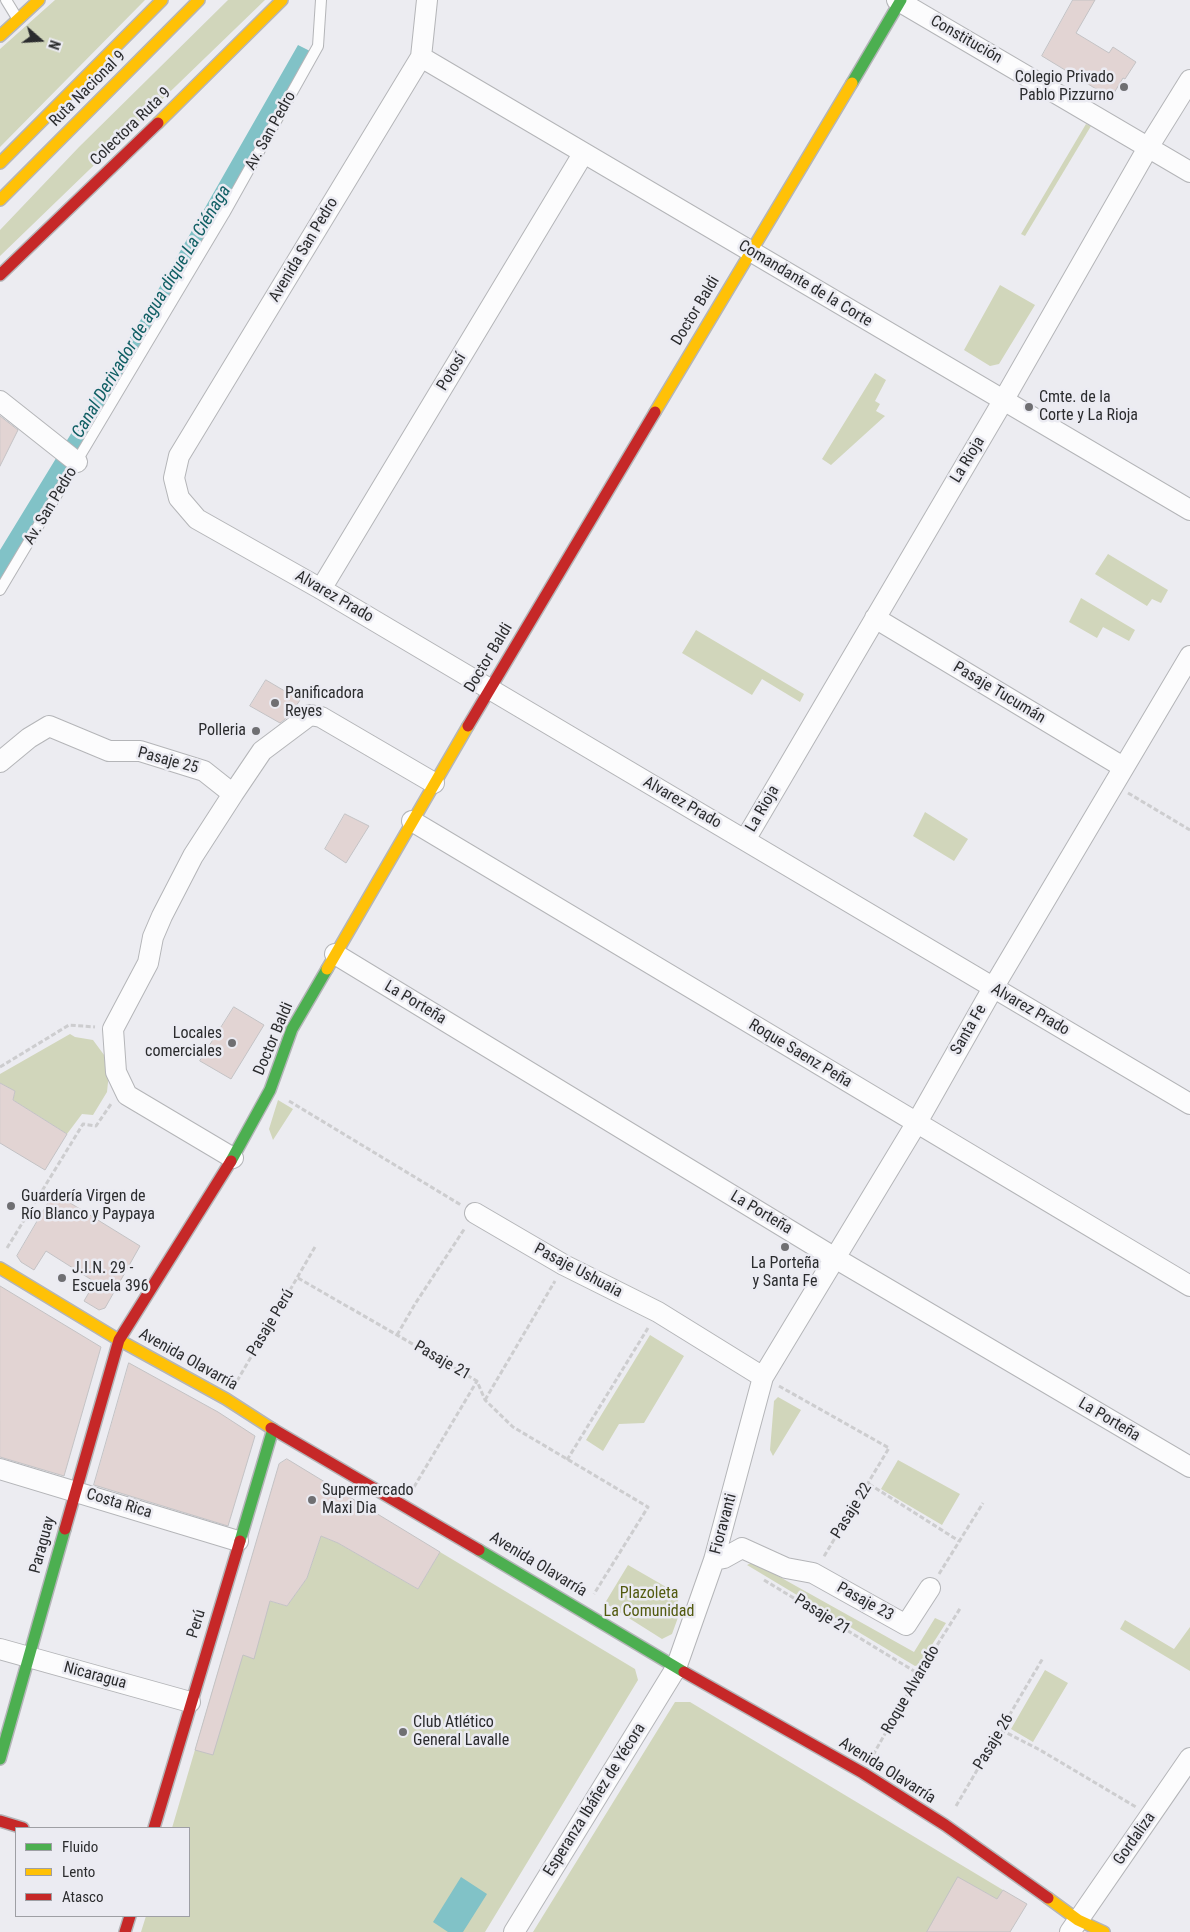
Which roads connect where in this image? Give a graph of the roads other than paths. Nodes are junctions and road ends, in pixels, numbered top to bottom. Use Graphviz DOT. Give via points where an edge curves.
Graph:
graph roads {
  1 [pos="6,0"];
  2 [pos="39,0"];
  3 [pos="162,0"];
  4 [pos="199,0"];
  5 [pos="282,0"];
  6 [pos="321,0"];
  7 [pos="427,0"];
  8 [pos="899,1"];
  9 [pos="18,19"];
  10 [pos="0,36"];
  11 [pos="421,57"];
  12 [pos="1190,80"];
  13 [pos="1149,146"];
  14 [pos="583,154"];
  15 [pos="0,163"];
  16 [pos="1190,172"];
  17 [pos="0,200"];
  18 [pos="750,252"];
  19 [pos="0,275"];
  20 [pos="0,401"];
  21 [pos="1003,401"];
  22 [pos="76,462"];
  23 [pos="178,498"];
  24 [pos="1190,510"];
  25 [pos="321,589"];
  26 [pos="0,590"];
  27 [pos="875,618"];
  28 [pos="1190,656"];
  29 [pos="490,689"];
  30 [pos="0,762"];
  31 [pos="1118,776"];
  32 [pos="434,783"];
  33 [pos="233,794"];
  34 [pos="412,821"];
  35 [pos="745,840"];
  36 [pos="335,954"];
  37 [pos="993,988"];
  38 [pos="1190,1104"];
  39 [pos="916,1124"];
  40 [pos="233,1158"];
  41 [pos="475,1213"];
  42 [pos="835,1258"];
  43 [pos="1,1262"];
  44 [pos="1190,1286"];
  45 [pos="119,1340"];
  46 [pos="763,1377"];
  47 [pos="273,1429"];
  48 [pos="1190,1467"];
  49 [pos="0,1469"];
  50 [pos="75,1490"];
  51 [pos="238,1541"];
  52 [pos="714,1560"];
  53 [pos="930,1588"];
  54 [pos="0,1649"];
  55 [pos="30,1658"];
  56 [pos="676,1668"];
  57 [pos="190,1702"];
  58 [pos="1190,1758"];
  59 [pos="0,1759"];
  60 [pos="0,1821"];
  61 [pos="20,1827"];
  62 [pos="154,1827"];
  63 [pos="130,1917"];
  64 [pos="1074,1926"];
  65 [pos="125,1932"];
  66 [pos="514,1932"];
  67 [pos="1104,1932"];
  1 -- 9 [label="lane"];
  2 -- 9 [label="main road"];
  3 -- 15 [label="main road, Ruta Nacional 9"];
  4 -- 17 [label="main road, Ruta Nacional 9"];
  5 -- 19 [label="main road, Colectora Ruta 9"];
  6 -- 22 [label="lane, Av. San Pedro" via="318,46 224,214"];
  7 -- 11 [label="street, Avenida San Pedro"];
  8 -- 13 [label="street, Constitución"];
  8 -- 18 [label="main road, Doctor Baldi"];
  9 -- 10 [label="main road"];
  11 -- 14 [label="street, Comandante de la Corte"];
  11 -- 23 [label="street, Avenida San Pedro" via="179,456 174,478"];
  12 -- 13 [label="street, La Rioja"];
  13 -- 16 [label="street, Constitución"];
  13 -- 21 [label="street, La Rioja"];
  14 -- 18 [label="street, Comandante de la Corte"];
  14 -- 25 [label="street, Potosí"];
  18 -- 21 [label="street, Comandante de la Corte"];
  18 -- 29 [label="main road, Doctor Baldi"];
  20 -- 22 [label="street"];
  21 -- 24 [label="street, Comandante de la Corte"];
  21 -- 27 [label="street, La Rioja"];
  22 -- 26 [label="lane, Av. San Pedro"];
  23 -- 25 [label="street, Alvarez Prado" via="197,519"];
  25 -- 29 [label="street, Alvarez Prado"];
  27 -- 31 [label="street, Pasaje Tucumán"];
  27 -- 35 [label="street, La Rioja"];
  28 -- 31 [label="street, Santa Fe"];
  29 -- 32 [label="main road, Doctor Baldi"];
  29 -- 35 [label="street, Alvarez Prado"];
  30 -- 33 [label="street, Pasaje 25" via="48,726 109,751 140,751 204,771"];
  31 -- 37 [label="street, Santa Fe"];
  32 -- 33 [label="street" via="321,717 310,715 262,751"];
  32 -- 34 [label="main road, Doctor Baldi"];
  33 -- 40 [label="street" via="193,856 162,916 153,937 148,963 113,1029 116,1072 127,1095"];
  34 -- 36 [label="main road, Doctor Baldi"];
  34 -- 39 [label="street, Roque Saenz Peña"];
  35 -- 37 [label="street, Alvarez Prado"];
  36 -- 40 [label="main road, Doctor Baldi" via="292,1029 270,1090"];
  36 -- 42 [label="street, La Porteña"];
  37 -- 38 [label="street, Alvarez Prado"];
  37 -- 39 [label="street, Santa Fe"];
  39 -- 42 [label="street, Santa Fe"];
  39 -- 44 [label="street, Roque Saenz Peña"];
  40 -- 45 [label="main road, Doctor Baldi"];
  41 -- 46 [label="street, Pasaje Ushuaia" via="564,1265 658,1312"];
  42 -- 46 [label="street, Santa Fe"];
  42 -- 48 [label="street, La Porteña"];
  43 -- 45 [label="main road, Avenida Olavarría"];
  45 -- 47 [label="main road, Avenida Olavarría"];
  45 -- 50 [label="main road, Paraguay"];
  46 -- 52 [label="street, Fioravanti"];
  47 -- 51 [label="main road, Perú"];
  47 -- 56 [label="main road, Avenida Olavarría"];
  49 -- 50 [label="street, Costa Rica"];
  50 -- 51 [label="street, Costa Rica"];
  50 -- 55 [label="main road, Paraguay"];
  51 -- 57 [label="main road, Perú"];
  52 -- 53 [label="street, Pasaje 23" via="742,1548 786,1568 813,1574 906,1625"];
  52 -- 56 [label="street, Fioravanti"];
  54 -- 55 [label="street, Nicaragua"];
  55 -- 57 [label="street, Nicaragua"];
  55 -- 59 [label="main road, Paraguay"];
  56 -- 64 [label="main road, Avenida Olavarría" via="863,1773 945,1825"];
  56 -- 66 [label="street, Esperanza Ibáñez de Yécora"];
  57 -- 62 [label="main road, Perú"];
  58 -- 64 [label="street, Gordaliza"];
  60 -- 61 [label="main road"];
  63 -- 65 [label="main road"];
  64 -- 67 [label="main road, Avenida Olavarría"];
}
